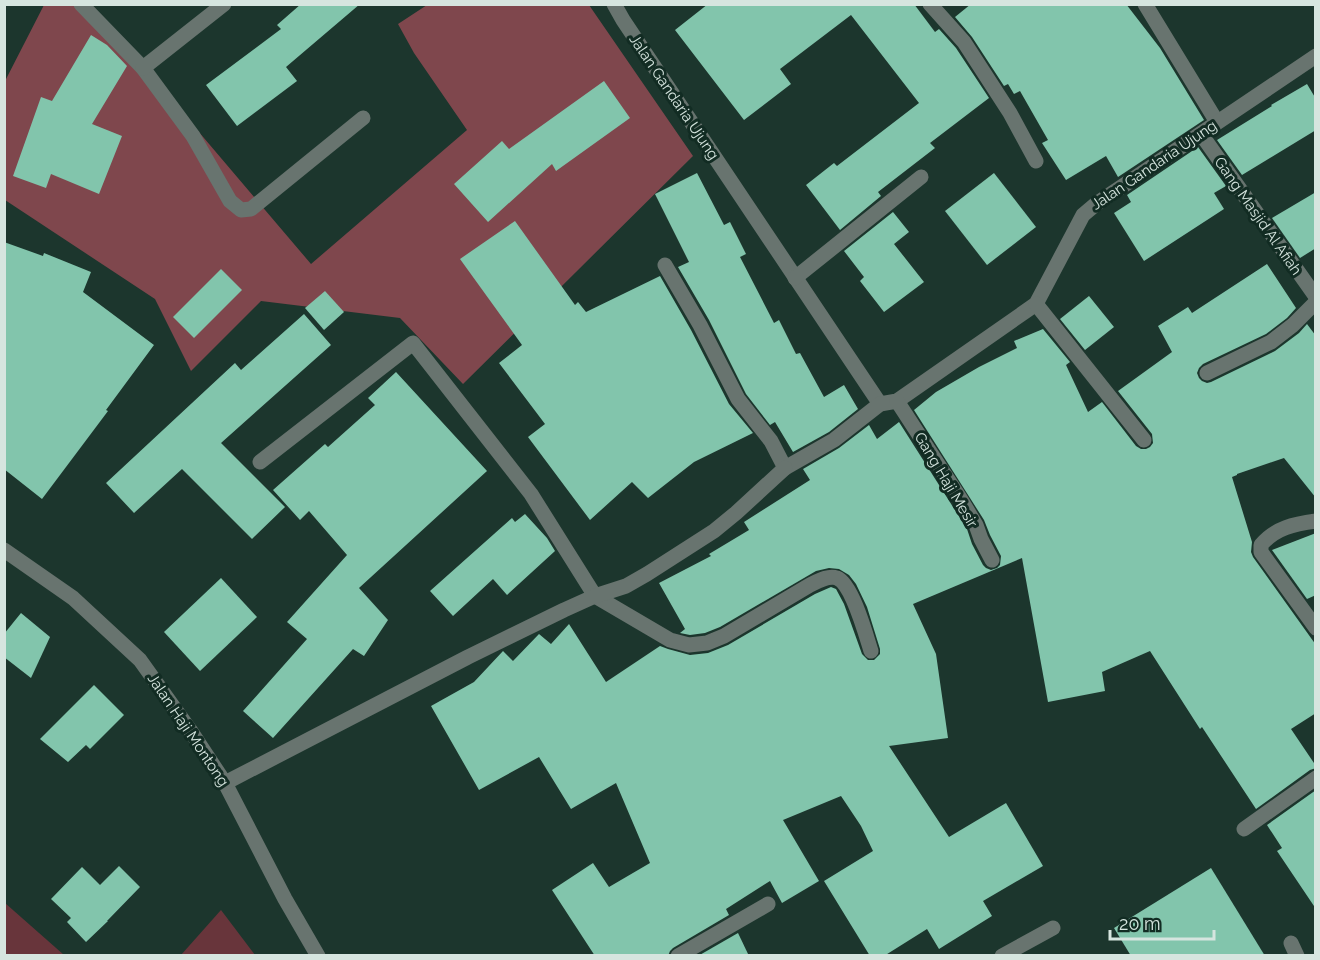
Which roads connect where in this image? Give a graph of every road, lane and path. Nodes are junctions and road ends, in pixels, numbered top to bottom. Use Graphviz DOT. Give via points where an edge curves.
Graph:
graph roads {
  1 [pos="81,4"];
  2 [pos="224,4"];
  3 [pos="614,4"];
  4 [pos="930,4"];
  5 [pos="1145,4"];
  6 [pos="1316,56"];
  7 [pos="143,68"];
  8 [pos="363,118"];
  9 [pos="1217,122"];
  10 [pos="1202,134"];
  11 [pos="1036,160"];
  12 [pos="921,177"];
  13 [pos="665,265"];
  14 [pos="795,278"];
  15 [pos="1316,297"];
  16 [pos="1316,302"];
  17 [pos="1036,304"];
  18 [pos="1207,374"];
  19 [pos="897,401"];
  20 [pos="880,404"];
  21 [pos="1143,440"];
  22 [pos="260,462"];
  23 [pos="785,468"];
  24 [pos="1316,522"];
  25 [pos="4,550"];
  26 [pos="992,560"];
  27 [pos="595,596"];
  28 [pos="1316,628"];
  29 [pos="872,651"];
  30 [pos="1316,778"];
  31 [pos="225,783"];
  32 [pos="1244,829"];
  33 [pos="768,904"];
  34 [pos="1053,928"];
  35 [pos="318,956"];
  36 [pos="678,956"];
  37 [pos="1002,956"];
  1 -- 7 [label="street"];
  2 -- 7 [label="street"];
  3 -- 14 [label="street, Jalan Gandaria Ujung"];
  4 -- 11 [label="street" via="964,42"];
  5 -- 9 [label="street"];
  6 -- 9 [label="street, Jalan Gandaria Ujung"];
  7 -- 8 [label="street" via="193,136 230,201 240,210 251,209"];
  9 -- 10 [label="street, Jalan Gandaria Ujung"];
  10 -- 15 [label="street, Gang Masjid Al Afiah"];
  10 -- 17 [label="street, Jalan Gandaria Ujung" via="1083,215"];
  12 -- 14 [label="street"];
  13 -- 23 [label="street" via="738,399 771,441"];
  14 -- 20 [label="street, Jalan Gandaria Ujung"];
  16 -- 18 [label="street" via="1271,342"];
  17 -- 19 [label="street, Jalan Gandaria Ujung"];
  17 -- 21 [label="street"];
  19 -- 20 [label="street, Jalan Gandaria Ujung"];
  19 -- 26 [label="street, Gang Haji Mesir" via="960,498"];
  20 -- 23 [label="street, Jalan Gandaria Ujung" via="834,440"];
  22 -- 27 [label="street" via="413,343 531,494"];
  23 -- 27 [label="street, Jalan Gandaria Ujung" via="700,540 626,586"];
  24 -- 28 [label="street" via="1298,523 1274,532 1261,545 1261,552"];
  25 -- 31 [label="street, Jalan Haji Montong" via="72,598 140,660"];
  27 -- 29 [label="street" via="670,640 689,645 724,636 810,585 825,578 837,578 845,583 852,597"];
  27 -- 31 [label="street, Jalan Gandaria Ujung"];
  30 -- 32 [label="street"];
  31 -- 35 [label="street, Jalan Haji Montong"];
  33 -- 36 [label="street"];
  34 -- 37 [label="street"];
}
